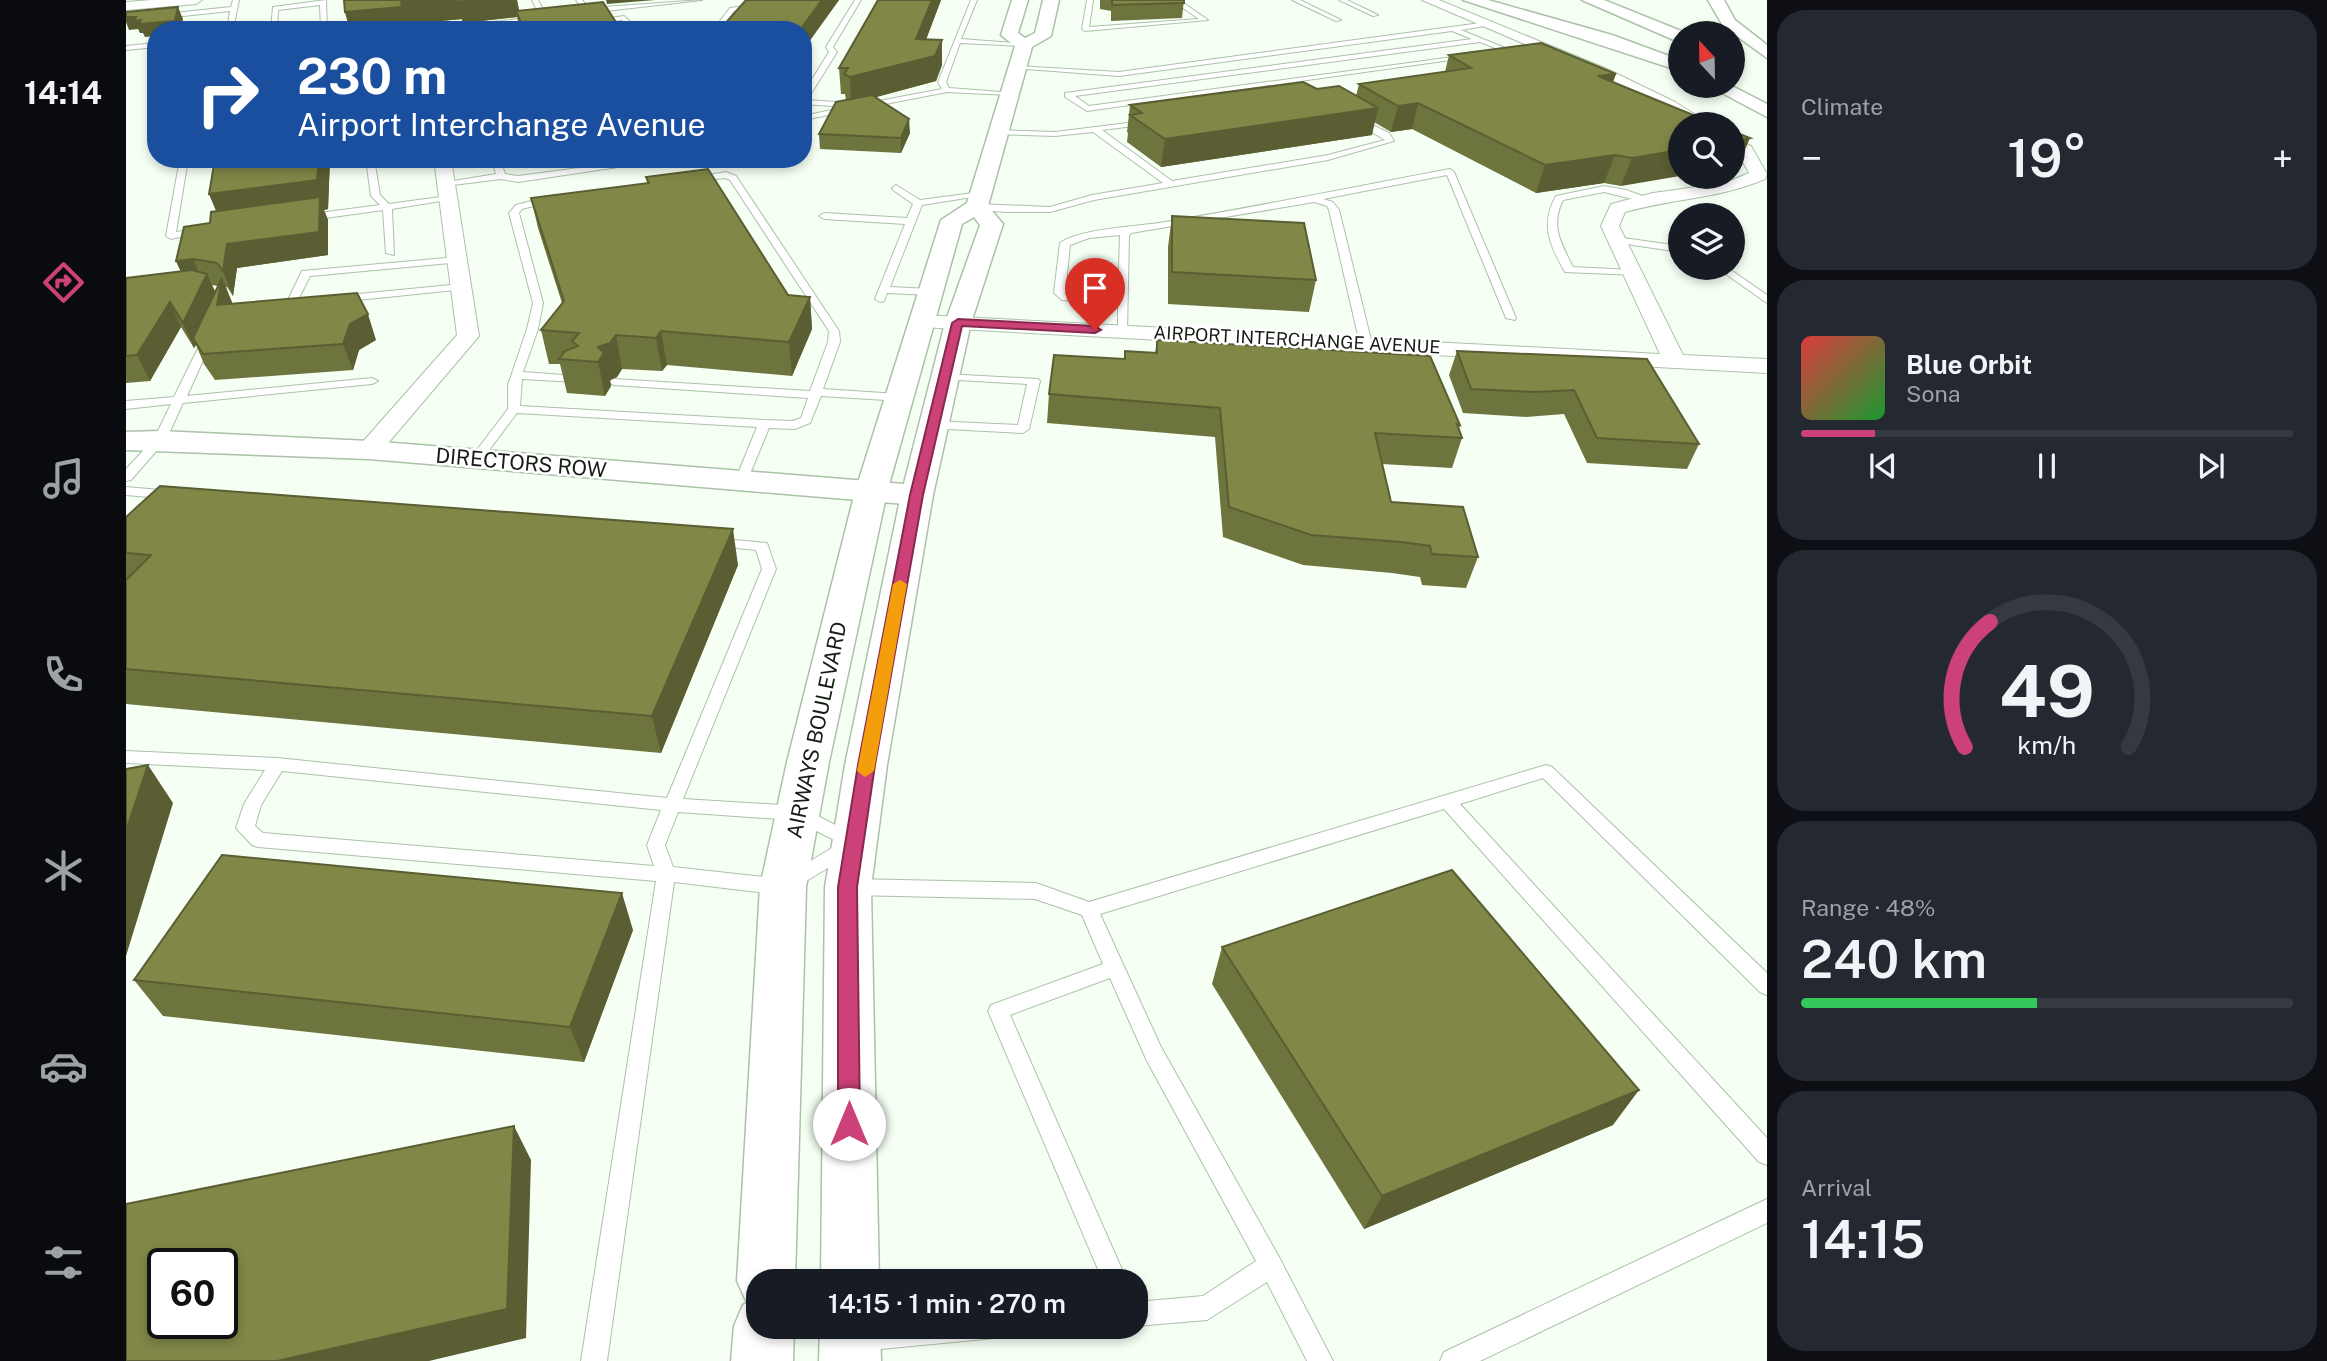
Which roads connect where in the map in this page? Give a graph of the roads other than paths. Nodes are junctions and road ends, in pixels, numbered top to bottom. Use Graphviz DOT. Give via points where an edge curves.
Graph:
graph roads {
  1 [pos="196,0"];
  2 [pos="236,0"];
  3 [pos="535,0"];
  4 [pos="579,0"];
  5 [pos="699,0"];
  6 [pos="858,0"];
  7 [pos="974,0"];
  8 [pos="1020,0"];
  9 [pos="1051,0"];
  10 [pos="1090,0"];
  11 [pos="1128,0"];
  12 [pos="1295,0"];
  13 [pos="1342,0"];
  14 [pos="1429,0"];
  15 [pos="1471,0"];
  16 [pos="1716,0"];
  17 [pos="176,1"];
  18 [pos="323,1"];
  19 [pos="770,5"];
  20 [pos="126,6"];
  21 [pos="1585,7"];
  22 [pos="234,9"];
  23 [pos="1375,15"];
  24 [pos="126,20"];
  25 [pos="1338,20"];
  26 [pos="232,21"];
  27 [pos="274,21"];
  28 [pos="324,21"];
  29 [pos="518,21"];
  30 [pos="591,21"];
  31 [pos="627,21"];
  32 [pos="723,21"];
  33 [pos="1488,24"];
  34 [pos="1453,29"];
  35 [pos="1668,32"];
  36 [pos="1481,40"];
  37 [pos="957,41"];
  38 [pos="1024,44"];
  39 [pos="147,46"];
  40 [pos="1668,46"];
  41 [pos="126,48"];
  42 [pos="1767,53"];
  43 [pos="1202,61"];
  44 [pos="1668,61"];
  45 [pos="1017,68"];
  46 [pos="1225,74"];
  47 [pos="812,86"];
  48 [pos="1745,86"];
  49 [pos="1248,87"];
  50 [pos="947,90"];
  51 [pos="1010,93"];
  52 [pos="1742,98"];
  53 [pos="1767,99"];
  54 [pos="812,102"];
  55 [pos="872,106"];
  56 [pos="1342,110"];
  57 [pos="1767,111"];
  58 [pos="1681,112"];
  59 [pos="812,116"];
  60 [pos="1161,120"];
  61 [pos="1095,129"];
  62 [pos="999,132"];
  63 [pos="1745,150"];
  64 [pos="182,168"];
  65 [pos="371,168"];
  66 [pos="443,168"];
  67 [pos="499,168"];
  68 [pos="604,168"];
  69 [pos="502,176"];
  70 [pos="677,180"];
  71 [pos="1745,181"];
  72 [pos="1170,183"];
  73 [pos="740,187"];
  74 [pos="896,188"];
  75 [pos="726,189"];
  76 [pos="1723,189"];
  77 [pos="447,191"];
  78 [pos="561,197"];
  79 [pos="1305,199"];
  80 [pos="1648,200"];
  81 [pos="979,201"];
  82 [pos="918,204"];
  83 [pos="387,207"];
  84 [pos="529,216"];
  85 [pos="824,216"];
  86 [pos="516,218"];
  87 [pos="292,220"];
  88 [pos="910,221"];
  89 [pos="211,230"];
  90 [pos="1128,231"];
  91 [pos="1616,240"];
  92 [pos="1668,247"];
  93 [pos="391,253"];
  94 [pos="457,260"];
  95 [pos="1632,273"];
  96 [pos="1739,280"];
  97 [pos="461,287"];
  98 [pos="930,292"];
  99 [pos="1767,300"];
  100 [pos="1124,302"];
  101 [pos="1511,318"];
  102 [pos="216,321"];
  103 [pos="920,321"];
  104 [pos="958,323"];
  105 [pos="1123,331"];
  106 [pos="1366,344"];
  107 [pos="1674,359"];
  108 [pos="1767,366"];
  109 [pos="518,375"];
  110 [pos="945,377"];
  111 [pos="577,379"];
  112 [pos="372,381"];
  113 [pos="614,382"];
  114 [pos="816,394"];
  115 [pos="898,398"];
  116 [pos="178,400"];
  117 [pos="126,405"];
  118 [pos="514,409"];
  119 [pos="764,424"];
  120 [pos="933,425"];
  121 [pos="160,440"];
  122 [pos="126,441"];
  123 [pos="369,450"];
  124 [pos="476,459"];
  125 [pos="126,477"];
  126 [pos="741,481"];
  127 [pos="126,491"];
  128 [pos="871,492"];
  129 [pos="916,495"];
  130 [pos="181,496"];
  131 [pos="692,540"];
  132 [pos="126,757"];
  133 [pos="277,764"];
  134 [pos="1447,801"];
  135 [pos="672,805"];
  136 [pos="798,813"];
  137 [pos="851,865"];
  138 [pos="666,874"];
  139 [pos="783,887"];
  140 [pos="1089,910"];
  141 [pos="1115,968"];
  142 [pos="1767,986"];
  143 [pos="1767,1154"];
  144 [pos="1767,1211"];
  145 [pos="1271,1265"];
  146 [pos="767,1269"];
  147 [pos="850,1269"];
  148 [pos="1110,1269"];
  149 [pos="1148,1313"];
  150 [pos="763,1339"];
  151 [pos="877,1339"];
  152 [pos="850,1342"];
  153 [pos="594,1361"];
  154 [pos="762,1361"];
  155 [pos="1320,1361"];
  156 [pos="1453,1361"];
  1 -- 17 [label="street"];
  2 -- 22 [label="lane"];
  3 -- 29 [label="lane" via="543,15"];
  4 -- 5 [label="lane" via="587,10"];
  6 -- 47 [label="lane" via="828,47 833,52"];
  7 -- 37 [label="lane"];
  8 -- 38 [label="main road" via="1009,35"];
  9 -- 38 [label="main road" via="1043,36"];
  10 -- 11 [label="lane" via="1085,29 1205,20 1179,2"];
  12 -- 25 [label="lane"];
  13 -- 23 [label="lane"];
  14 -- 33 [label="street"];
  15 -- 44 [label="main road" via="1606,38"];
  16 -- 42 [label="main road" via="1717,8 1734,27"];
  17 -- 20 [label="street"];
  18 -- 27 [label="lane" via="275,8"];
  18 -- 28 [label="lane"];
  19 -- 32 [label="lane" via="732,9"];
  21 -- 35 [label="main road"];
  21 -- 40 [label="main road"];
  22 -- 24 [label="lane"];
  22 -- 26 [label="lane"];
  30 -- 31 [label="lane"];
  33 -- 34 [label="lane"];
  33 -- 58 [label="street" via="1643,90"];
  34 -- 36 [label="lane"];
  34 -- 43 [label="lane"];
  36 -- 46 [label="lane"];
  36 -- 49 [label="lane" via="1508,51"];
  37 -- 38 [label="lane"];
  37 -- 50 [label="lane" via="942,82"];
  38 -- 45 [label="main road"];
  39 -- 41 [label="lane"];
  43 -- 45 [label="lane" via="1119,74"];
  43 -- 46 [label="lane"];
  45 -- 51 [label="main road"];
  46 -- 49 [label="lane"];
  46 -- 49 [label="lane" via="1068,95 1087,109"];
  48 -- 53 [label="main road"];
  50 -- 51 [label="lane"];
  50 -- 55 [label="lane"];
  51 -- 62 [label="main road"];
  52 -- 57 [label="main road"];
  54 -- 55 [label="lane"];
  55 -- 59 [label="lane"];
  56 -- 72 [label="lane" via="1390,141 1328,157"];
  60 -- 61 [label="lane"];
  61 -- 62 [label="lane" via="1055,134"];
  61 -- 72 [label="lane"];
  62 -- 81 [label="main road"];
  63 -- 71 [label="street" via="1759,175"];
  64 -- 89 [label="lane" via="171,236"];
  65 -- 83 [label="lane" via="376,196"];
  66 -- 77 [label="street"];
  67 -- 69 [label="lane"];
  68 -- 69 [label="lane" via="518,180"];
  69 -- 77 [label="lane"];
  70 -- 73 [label="lane" via="726,175"];
  72 -- 81 [label="lane" via="1036,212"];
  73 -- 75 [label="lane"];
  73 -- 114 [label="lane" via="834,331 835,342"];
  74 -- 82 [label="lane"];
  76 -- 80 [label="street"];
  77 -- 83 [label="lane"];
  77 -- 94 [label="street"];
  78 -- 86 [label="lane" via="519,207"];
  79 -- 90 [label="lane"];
  79 -- 101 [label="lane" via="1450,172"];
  79 -- 106 [label="lane" via="1323,201 1334,210"];
  80 -- 91 [label="street" via="1617,208 1610,226"];
  80 -- 95 [label="lane" via="1613,187 1595,188 1559,198 1549,215 1551,231 1569,270"];
  81 -- 82 [label="lane"];
  81 -- 98 [label="main road, AIRWAYS BOULEVARD" via="952,220"];
  81 -- 104 [label="main road" via="992,224"];
  82 -- 88 [label="lane"];
  83 -- 87 [label="lane"];
  83 -- 93 [label="lane"];
  84 -- 86 [label="lane"];
  85 -- 88 [label="lane"];
  86 -- 109 [label="lane" via="538,303"];
  88 -- 98 [label="lane" via="882,294"];
  90 -- 100 [label="lane" via="1124,236"];
  90 -- 100 [label="lane" via="1088,235 1065,243 1059,293 1087,301"];
  91 -- 92 [label="lane"];
  91 -- 95 [label="street"];
  94 -- 97 [label="street"];
  94 -- 97 [label="lane" via="306,273 292,302"];
  95 -- 107 [label="street"];
  96 -- 99 [label="lane"];
  97 -- 123 [label="street" via="468,337"];
  98 -- 103 [label="main road, AIRWAYS BOULEVARD"];
  100 -- 105 [label="lane"];
  102 -- 116 [label="lane"];
  103 -- 104 [label="street, AIRPORT INTERCHANGE AVENUE"];
  103 -- 115 [label="main road, AIRWAYS BOULEVARD"];
  104 -- 105 [label="street, AIRPORT INTERCHANGE AVENUE"];
  104 -- 110 [label="main road"];
  105 -- 106 [label="street, AIRPORT INTERCHANGE AVENUE" via="1172,340 1319,350"];
  106 -- 107 [label="street, AIRPORT INTERCHANGE AVENUE"];
  107 -- 108 [label="street, AIRPORT INTERCHANGE AVENUE"];
  109 -- 111 [label="lane"];
  109 -- 118 [label="lane" via="511,400"];
  110 -- 120 [label="main road"];
  110 -- 120 [label="lane" via="1039,379 1023,429"];
  112 -- 116 [label="lane"];
  113 -- 114 [label="lane"];
  114 -- 115 [label="lane"];
  114 -- 119 [label="lane" via="801,424"];
  115 -- 128 [label="main road, AIRWAYS BOULEVARD"];
  116 -- 117 [label="lane"];
  116 -- 121 [label="lane"];
  118 -- 119 [label="lane"];
  118 -- 124 [label="lane"];
  119 -- 126 [label="lane"];
  120 -- 129 [label="main road"];
  121 -- 122 [label="main road, DIRECTORS ROW"];
  121 -- 123 [label="main road, DIRECTORS ROW"];
  121 -- 125 [label="lane"];
  123 -- 124 [label="main road, DIRECTORS ROW"];
  124 -- 126 [label="main road, DIRECTORS ROW"];
  126 -- 128 [label="main road, DIRECTORS ROW"];
  127 -- 130 [label="lane"];
  128 -- 129 [label="main road, DIRECTORS ROW"];
  128 -- 136 [label="main road, AIRWAYS BOULEVARD"];
  129 -- 137 [label="main road"];
  131 -- 135 [label="lane" via="762,546 769,569"];
  132 -- 133 [label="lane"];
  133 -- 135 [label="lane"];
  133 -- 138 [label="lane" via="253,804 245,828 258,840"];
  134 -- 140 [label="lane"];
  134 -- 142 [label="lane" via="1546,771"];
  134 -- 143 [label="lane"];
  135 -- 136 [label="lane"];
  135 -- 138 [label="lane" via="656,845"];
  136 -- 137 [label="lane"];
  136 -- 139 [label="main road, AIRWAYS BOULEVARD"];
  137 -- 139 [label="lane"];
  137 -- 140 [label="lane" via="1036,891"];
  137 -- 147 [label="main road"];
  138 -- 139 [label="lane"];
  138 -- 153 [label="lane"];
  139 -- 146 [label="main road, AIRWAYS BOULEVARD"];
  140 -- 141 [label="lane"];
  141 -- 145 [label="lane" via="1154,1054"];
  141 -- 148 [label="lane" via="998,1011"];
  144 -- 156 [label="lane"];
  145 -- 149 [label="lane" via="1207,1308"];
  145 -- 155 [label="lane"];
  150 -- 154 [label="main road"];
  151 -- 152 [label="lane"];
}
